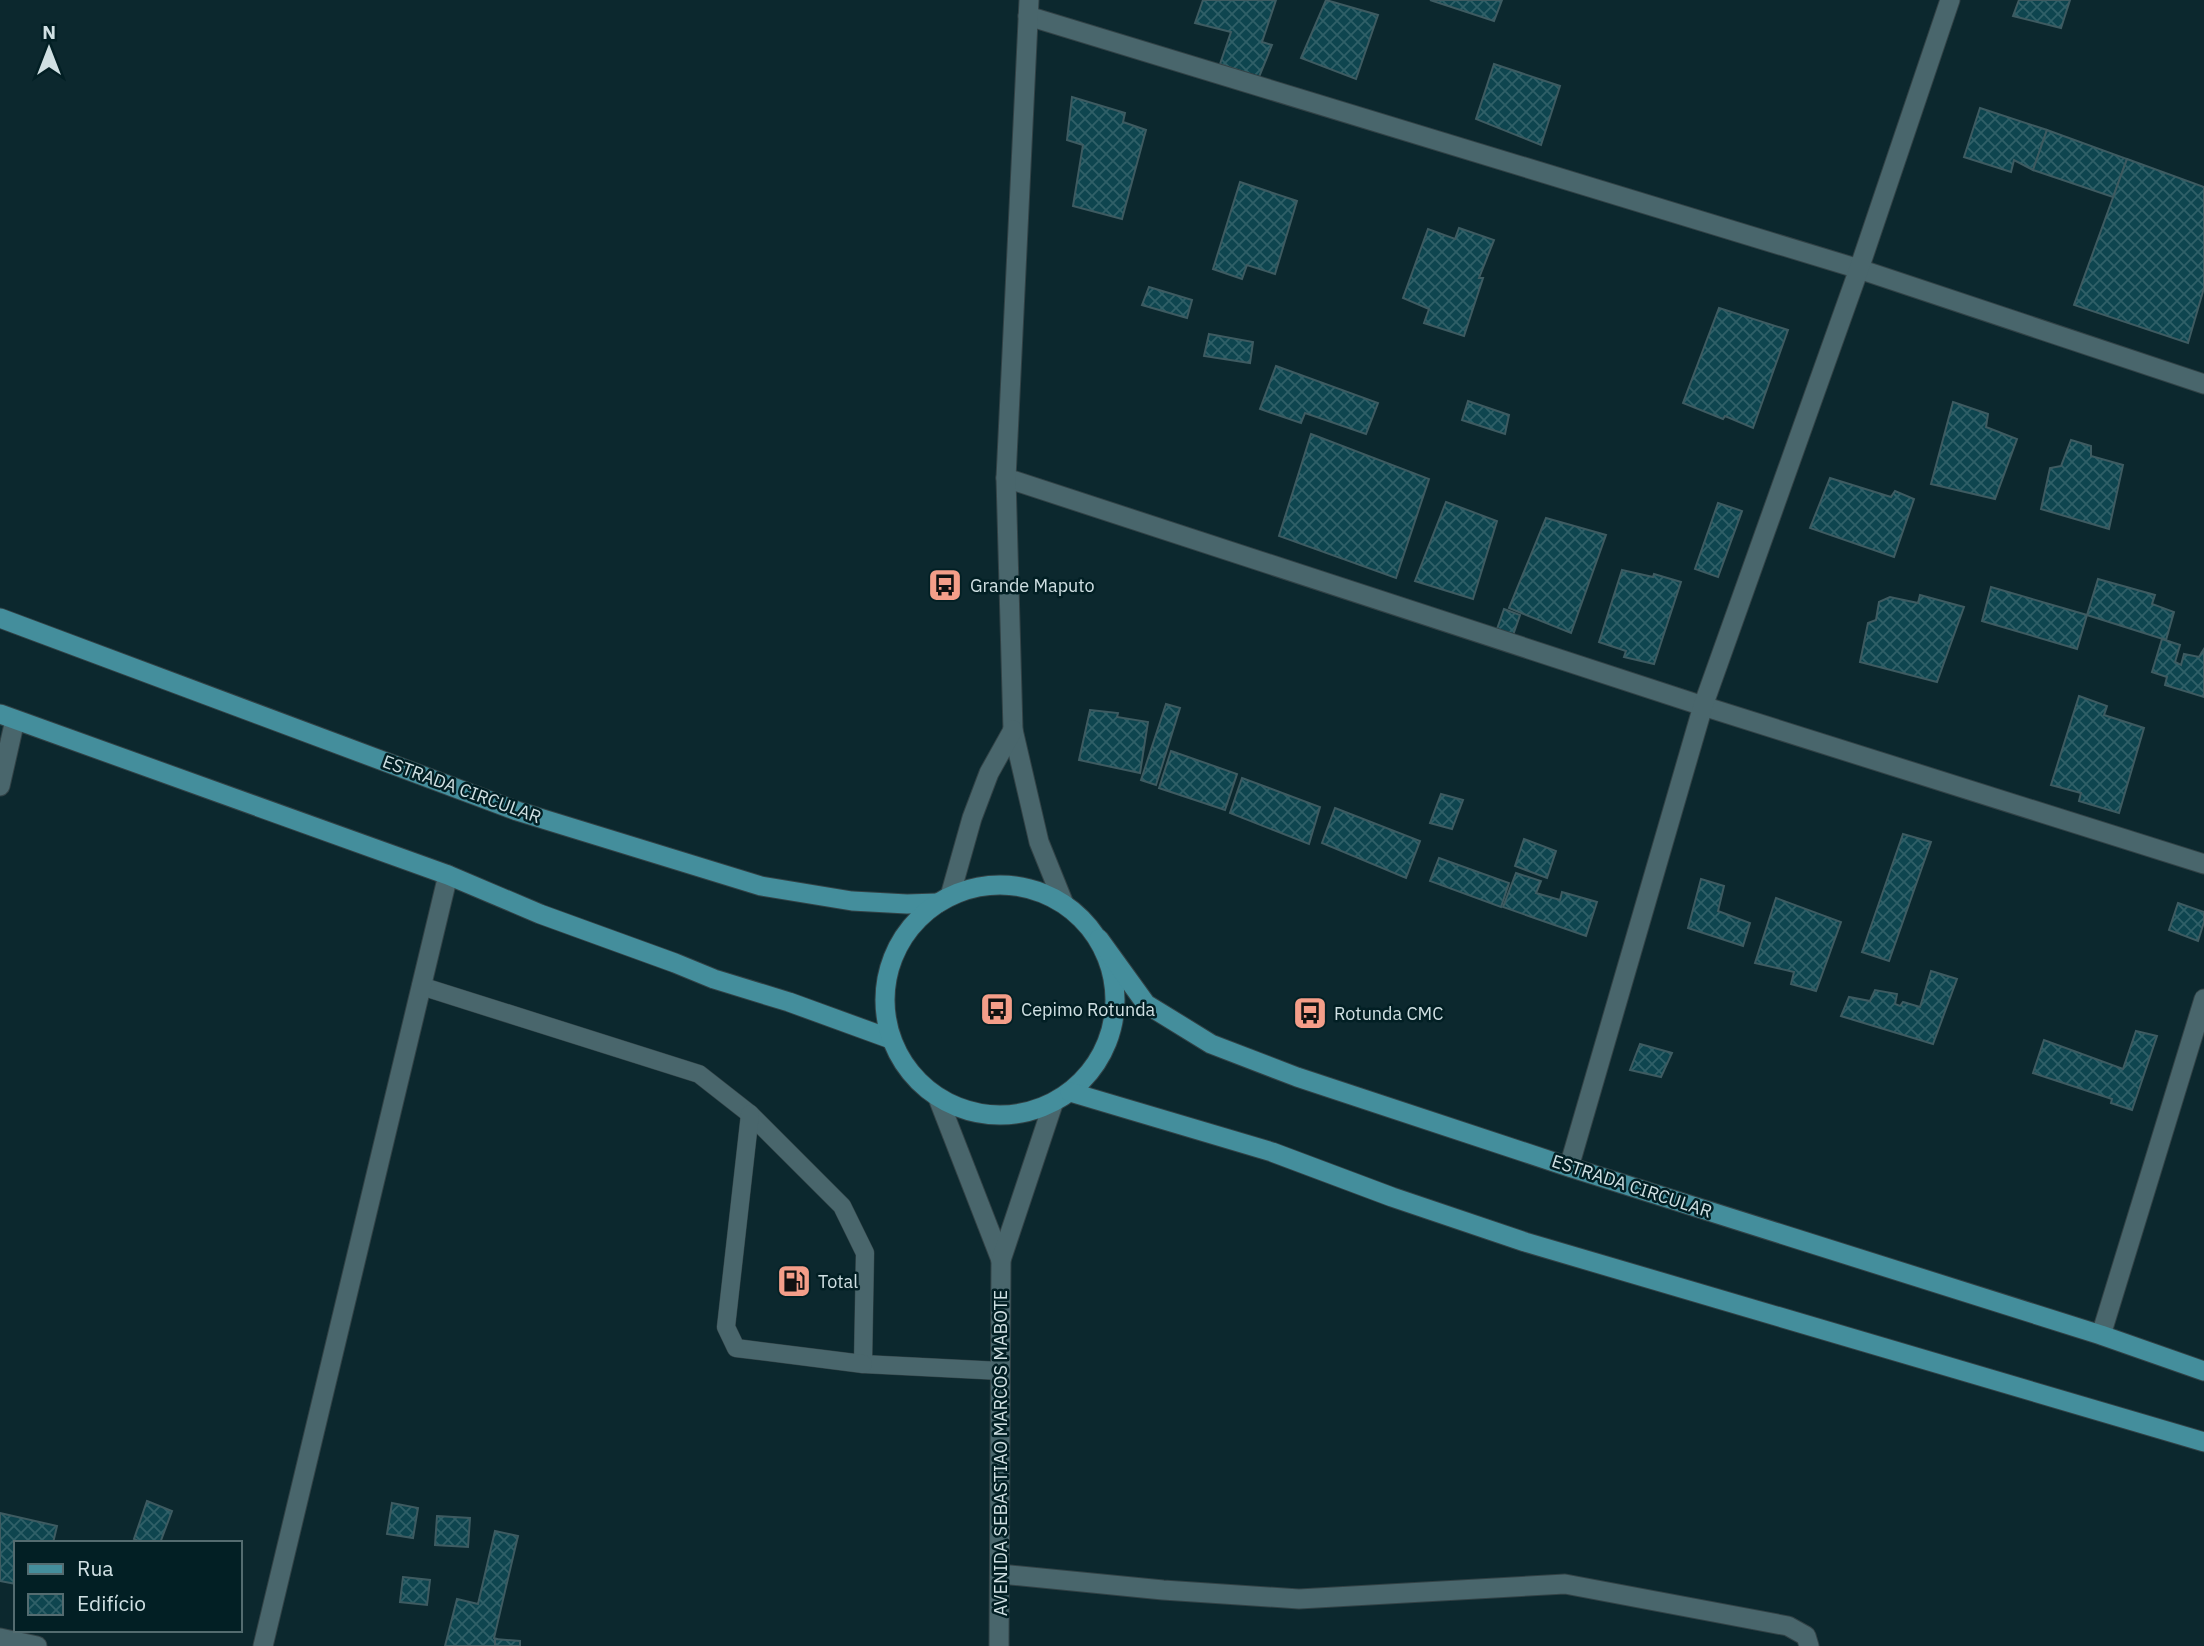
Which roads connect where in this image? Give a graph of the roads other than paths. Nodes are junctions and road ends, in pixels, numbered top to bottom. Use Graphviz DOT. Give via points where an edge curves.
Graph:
graph roads {
  1 [pos="1950,0"];
  2 [pos="1028,8"];
  3 [pos="1859,269"];
  4 [pos="2204,384"];
  5 [pos="1006,478"];
  6 [pos="0,618"];
  7 [pos="1703,706"];
  8 [pos="8,717"];
  9 [pos="1013,730"];
  10 [pos="0,786"];
  11 [pos="2204,864"];
  12 [pos="447,875"];
  13 [pos="944,899"];
  14 [pos="1064,904"];
  15 [pos="1099,939"];
  16 [pos="421,986"];
  17 [pos="2204,999"];
  18 [pos="888,1038"];
  19 [pos="1070,1092"];
  20 [pos="938,1098"];
  21 [pos="1053,1104"];
  22 [pos="750,1114"];
  23 [pos="1569,1167"];
  24 [pos="1001,1260"];
  25 [pos="2101,1335"];
  26 [pos="863,1364"];
  27 [pos="1001,1371"];
  28 [pos="2204,1371"];
  29 [pos="2204,1442"];
  30 [pos="1000,1574"];
  31 [pos="0,1638"];
  32 [pos="37,1646"];
  33 [pos="263,1646"];
  34 [pos="999,1646"];
  35 [pos="1809,1646"];
  1 -- 3 [label="street"];
  2 -- 3 [label="street"];
  2 -- 5 [label="street"];
  3 -- 4 [label="street"];
  3 -- 7 [label="street"];
  5 -- 7 [label="street"];
  5 -- 9 [label="street"];
  6 -- 13 [label="main road, ESTRADA CIRCULAR" via="517,811 761,886 852,901 907,904"];
  7 -- 11 [label="street"];
  7 -- 23 [label="street"];
  8 -- 10 [label="street"];
  8 -- 12 [label="main road"];
  9 -- 13 [label="street" via="989,773"];
  9 -- 14 [label="street" via="1039,842"];
  12 -- 16 [label="street"];
  12 -- 18 [label="main road" via="713,979"];
  13 -- 14 [label="main road" via="979,886 1009,885 1038,891"];
  13 -- 18 [label="main road" via="903,936 886,981"];
  14 -- 15 [label="main road"];
  15 -- 19 [label="main road" via="1115,979 1115,1021 1099,1061"];
  15 -- 23 [label="main road, ESTRADA CIRCULAR" via="1146,1004 1211,1044"];
  16 -- 22 [label="lane" via="699,1074"];
  16 -- 33 [label="street"];
  17 -- 25 [label="street"];
  18 -- 20 [label="main road" via="916,1080"];
  19 -- 21 [label="main road"];
  19 -- 29 [label="main road" via="1272,1152 1525,1242"];
  20 -- 21 [label="main road" via="975,1113 1014,1115"];
  20 -- 24 [label="street"];
  21 -- 24 [label="street"];
  22 -- 26 [label="lane" via="842,1206 865,1253"];
  22 -- 26 [label="lane" via="726,1327 736,1348"];
  23 -- 25 [label="main road, ESTRADA CIRCULAR"];
  24 -- 27 [label="street, AVENIDA SEBASTIAO MARCOS MABOTE"];
  25 -- 28 [label="main road, ESTRADA CIRCULAR"];
  26 -- 27 [label="lane"];
  27 -- 30 [label="street, AVENIDA SEBASTIAO MARCOS MABOTE"];
  30 -- 34 [label="street, AVENIDA SEBASTIAO MARCOS MABOTE"];
  30 -- 35 [label="street" via="1299,1599 1565,1584 1788,1626 1806,1636"];
  31 -- 32 [label="street"];
}
